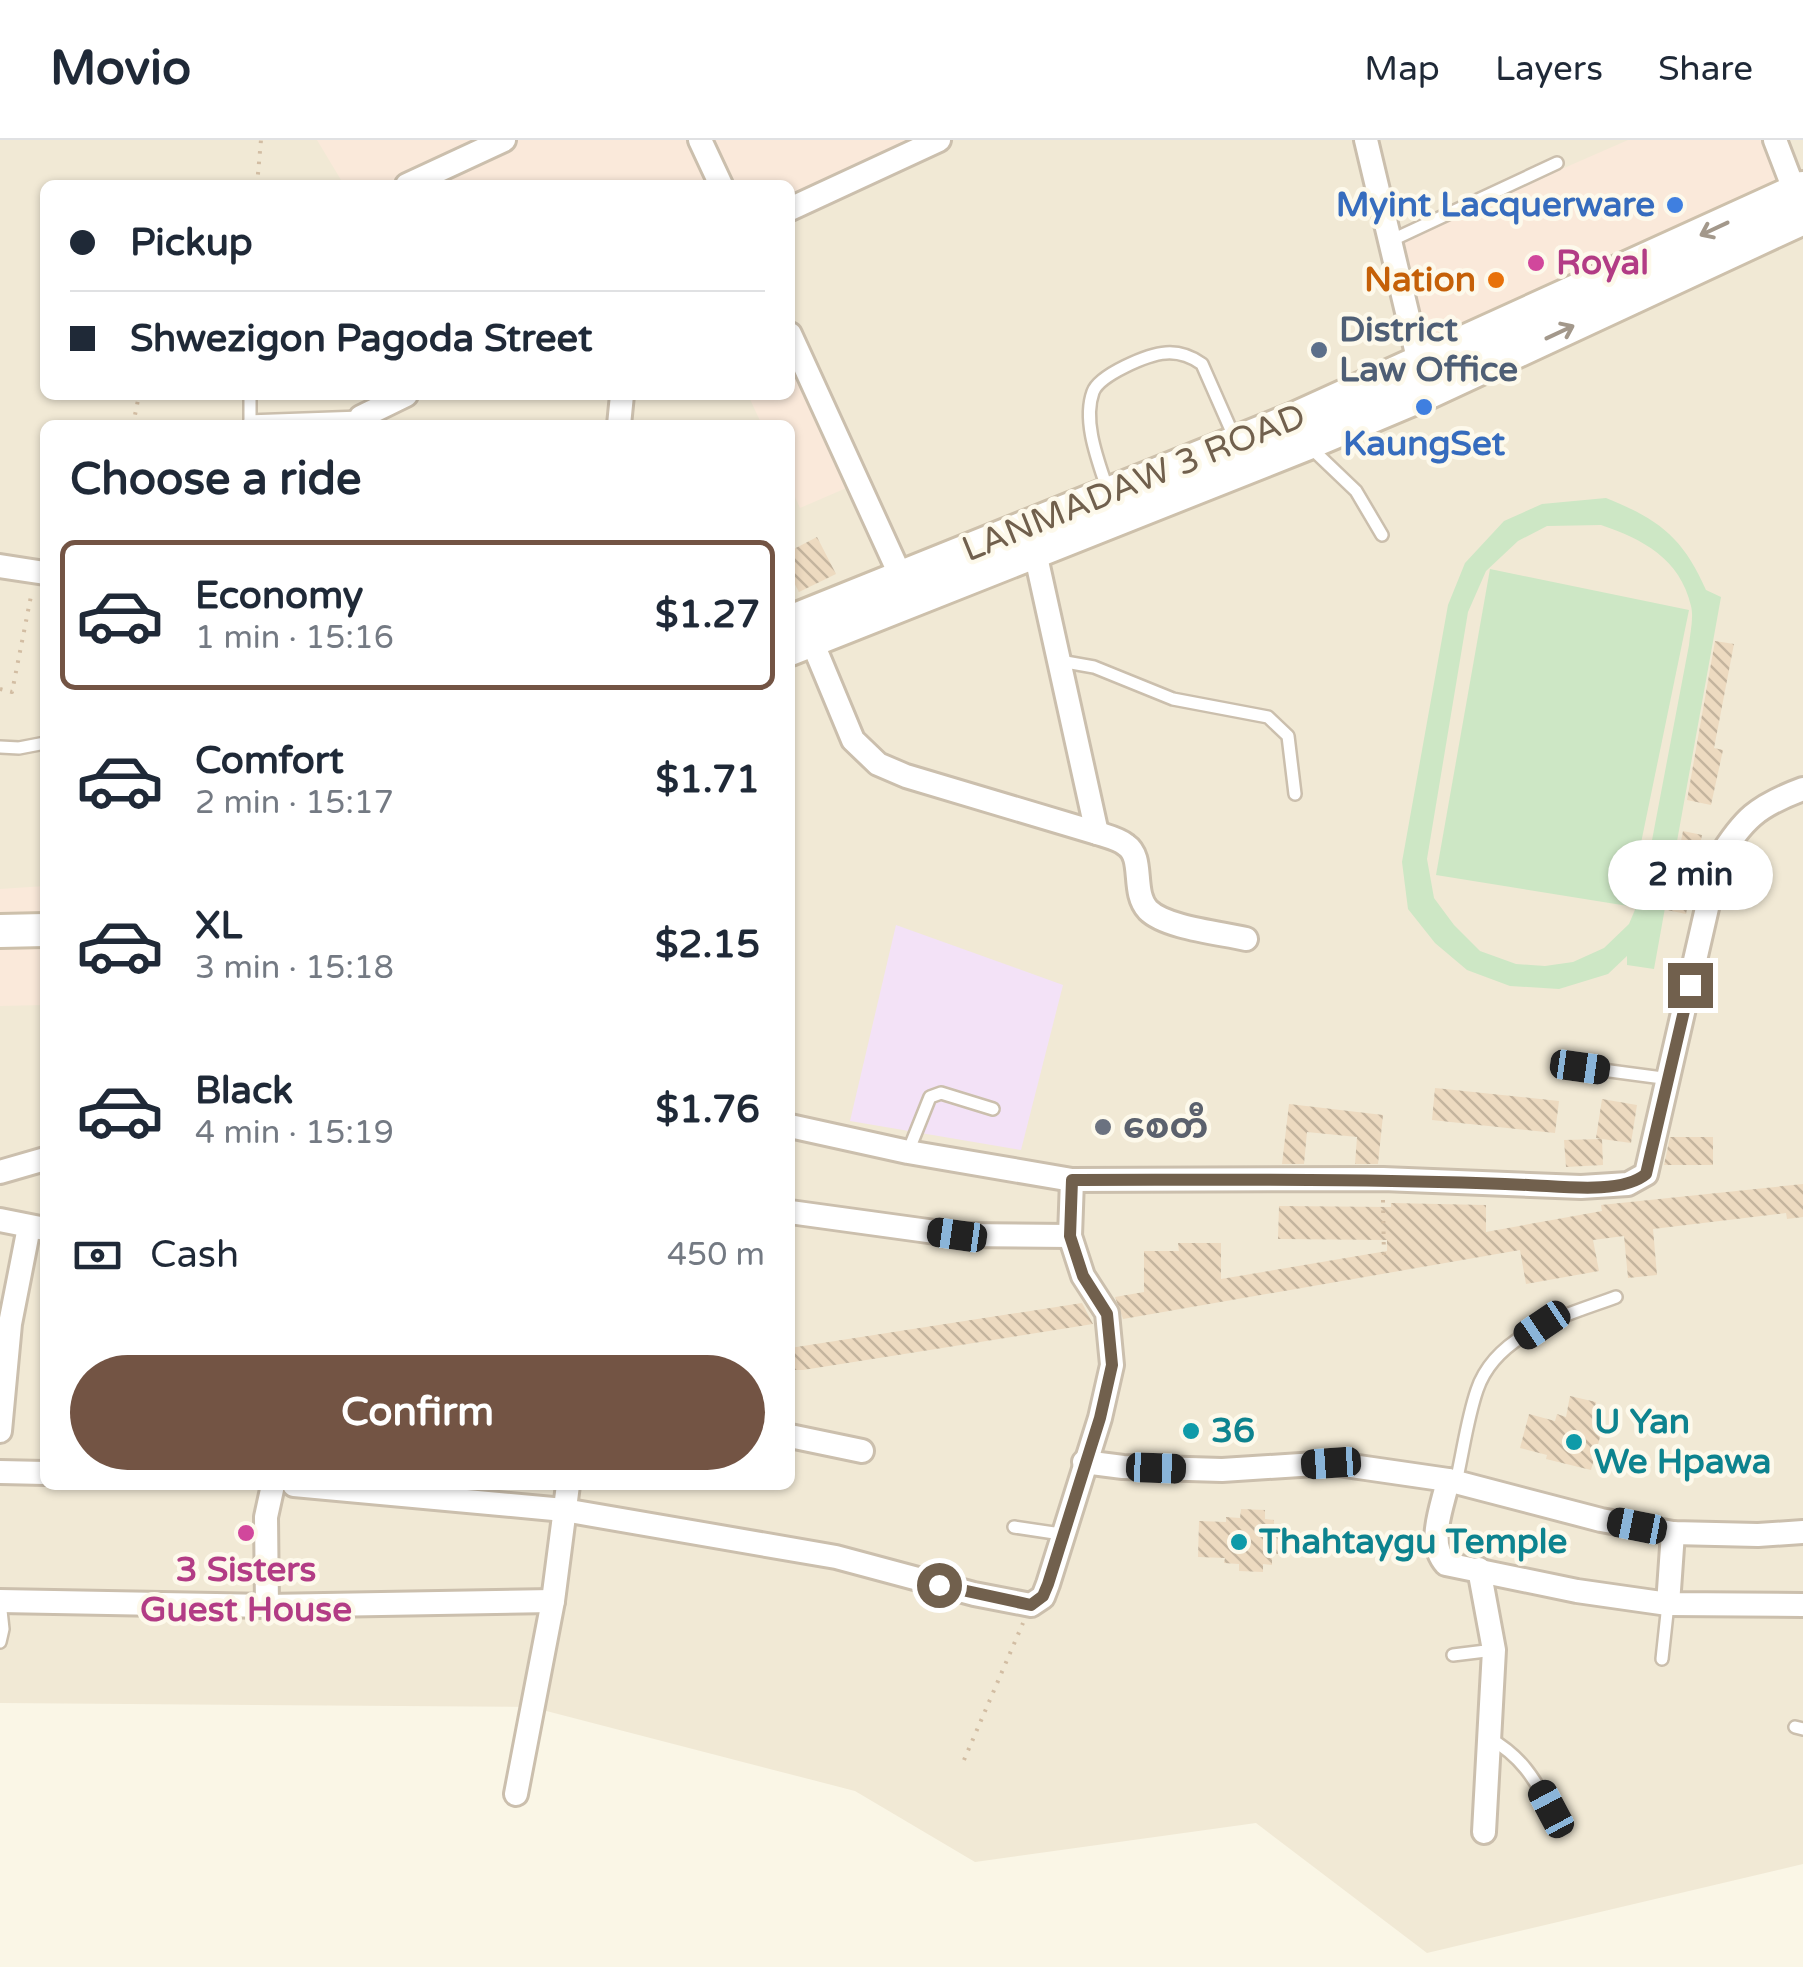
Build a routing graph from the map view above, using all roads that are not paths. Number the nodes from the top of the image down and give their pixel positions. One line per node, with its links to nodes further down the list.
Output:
1 (700, 140): 8 (street)
2 (939, 140): 10 (street)
3 (1366, 140): 11 (street)
4 (1775, 140): 9 (street)
5 (494, 142): 7 (street)
6 (1558, 163): 11 (lane)
7 (418, 180)
8 (719, 180)
9 (1800, 199): 13 (main road, LANMADAW 3 ROAD)
10 (795, 207)
11 (1390, 241): 13 (street)
12 (795, 345): 24 (street)
13 (1423, 377): 17 (main road, LANMADAW 3 ROAD)
14 (396, 400): 15 (street)
15 (361, 417): 16 (lane)
16 (306, 420)
17 (1299, 432): 18 (main road, LANMADAW 3 ROAD); 20 (lane); 21 (main road, LANMADAW 3 ROAD)
18 (1237, 442): 19 (main road, LANMADAW 3 ROAD); 19 (lane)
19 (1110, 494): 24 (main road, LANMADAW 3 ROAD)
20 (1382, 535)
21 (1035, 552): 24 (main road, LANMADAW 3 ROAD); 26 (street)
22 (0, 566): 23 (street)
23 (40, 572)
24 (906, 589): 25 (main road, LANMADAW 3 ROAD)
25 (799, 632): 31 (street)
26 (1060, 660): 30 (lane); 31 (street)
27 (40, 744): 28 (lane)
28 (0, 747)
29 (1803, 789): 36 (street)
30 (1295, 794)
31 (1097, 833): 34 (street)
32 (40, 930): 33 (main road)
33 (0, 931)
34 (1246, 939)
35 (1580, 1067): 36 (lane)
36 (1670, 1079): 42 (street)
37 (993, 1108): 39 (lane)
38 (795, 1127): 39 (street)
39 (908, 1152): 42 (street)
40 (40, 1160): 41 (street)
41 (0, 1172)
42 (1072, 1180): 46 (street)
43 (795, 1213): 46 (street)
44 (0, 1220): 45 (street)
45 (37, 1228): 48 (street)
46 (1070, 1236): 52 (street)
47 (1616, 1296): 55 (lane)
48 (5, 1324): 49 (street)
49 (0, 1430)
50 (795, 1437): 51 (street)
51 (862, 1452)
52 (1084, 1462): 55 (street); 63 (street)
53 (0, 1472): 54 (street)
54 (40, 1473)
55 (1452, 1481): 62 (street); 64 (street)
56 (272, 1490): 69 (street)
57 (348, 1490): 59 (street)
58 (567, 1490): 59 (street)
59 (564, 1510): 63 (street); 65 (street)
60 (1014, 1527): 63 (lane)
61 (1803, 1532): 62 (street)
62 (1673, 1533): 67 (street)
63 (1061, 1534)
64 (1479, 1569): 67 (street); 71 (street)
65 (553, 1600): 69 (street); 75 (street)
66 (0, 1601): 69 (street); 70 (lane)
67 (1668, 1604): 68 (street); 73 (lane)
68 (1803, 1605)
69 (268, 1606)
70 (0, 1642)
71 (1494, 1650): 72 (lane); 74 (street)
72 (1453, 1654)
73 (1662, 1659)
74 (1489, 1738): 76 (lane); 77 (street)
75 (516, 1794)
76 (1551, 1809)
77 (1484, 1832)

